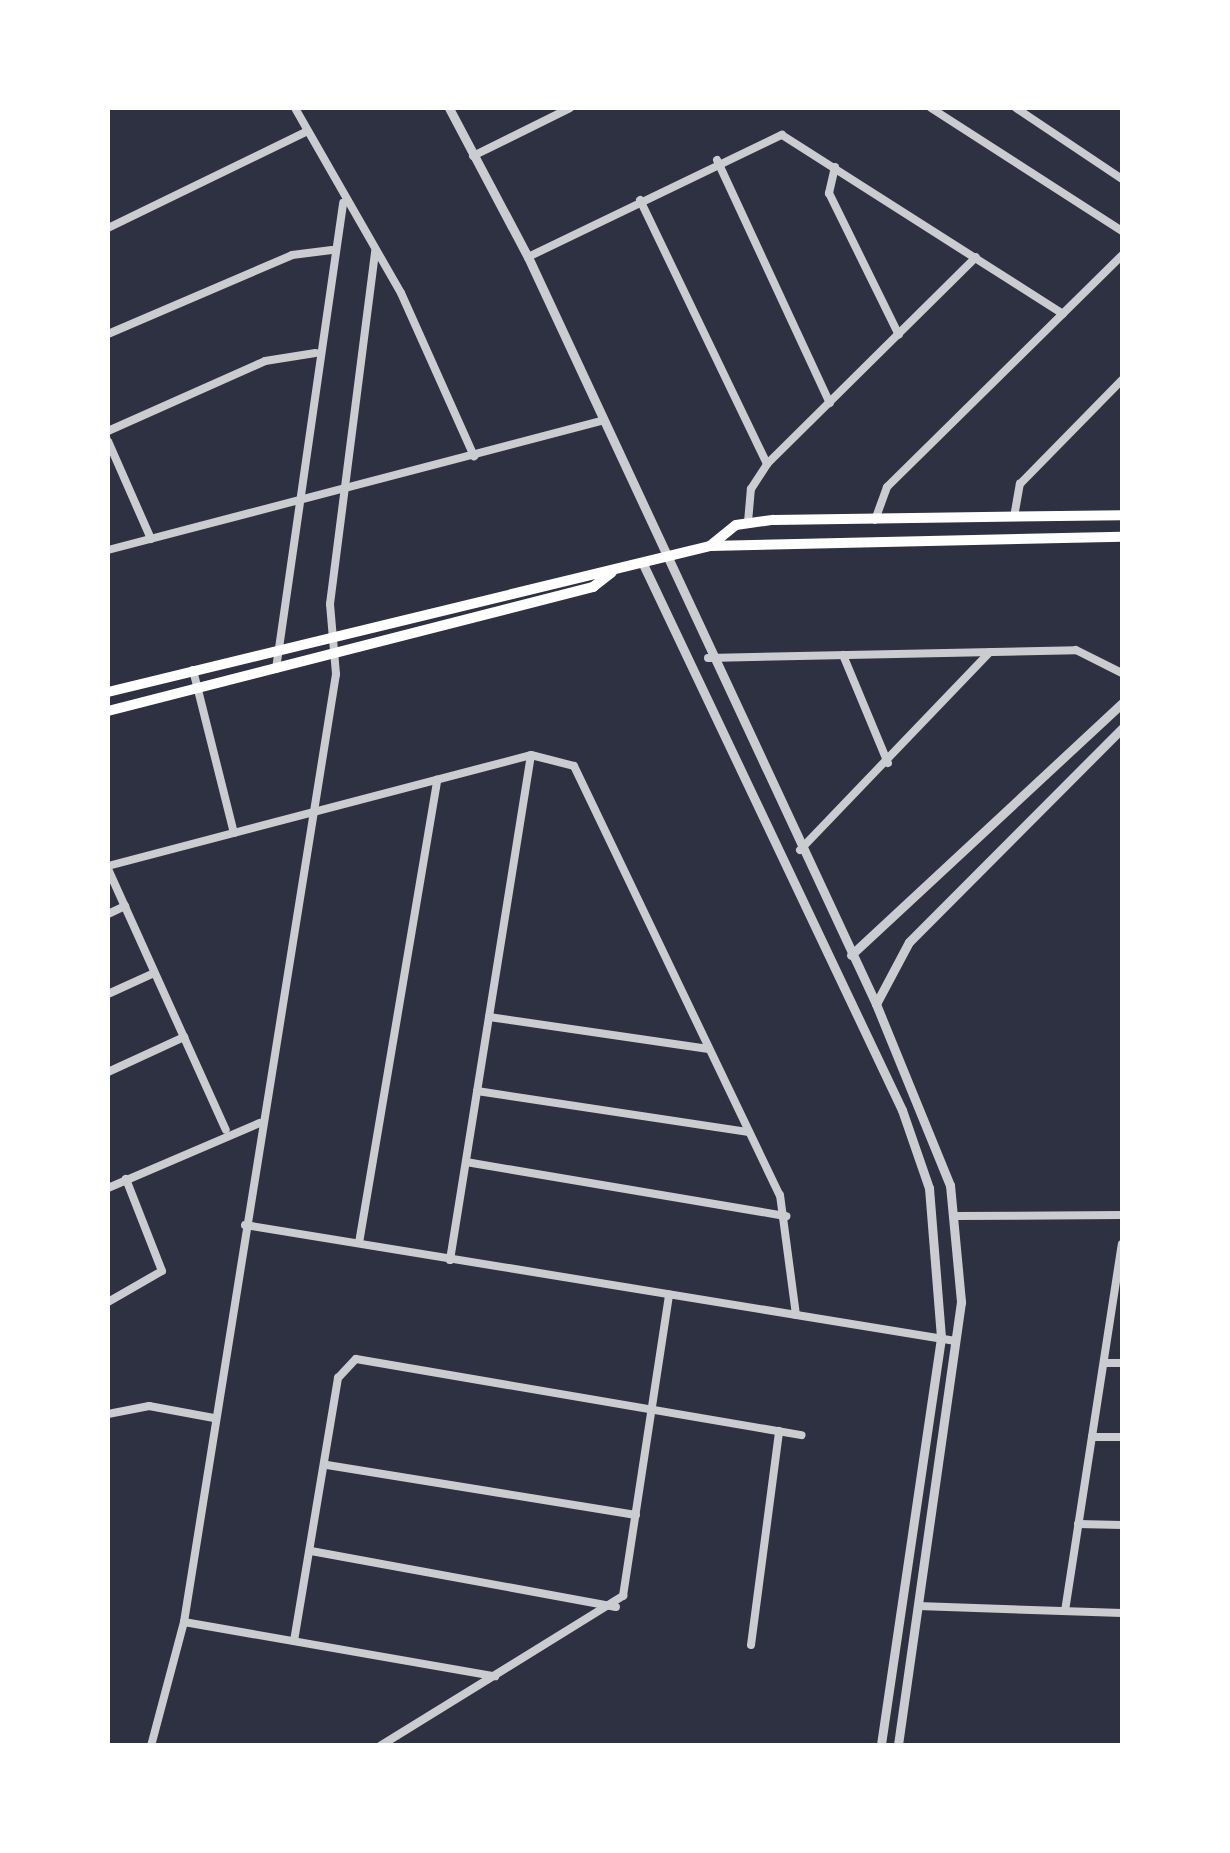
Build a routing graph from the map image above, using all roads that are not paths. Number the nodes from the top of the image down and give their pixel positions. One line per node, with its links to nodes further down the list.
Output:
1 (295, 108): 6 (street)
2 (449, 108): 7 (street)
3 (570, 108): 7 (street)
4 (931, 108): 14 (street)
5 (1016, 108): 10 (street)
6 (306, 132): 12 (street); 13 (street)
7 (472, 156): 18 (street)
8 (717, 160): 9 (street); 11 (street); 25 (street)
9 (834, 167): 19 (street); 22 (street)
10 (1122, 180)
11 (640, 200): 18 (street); 30 (street)
12 (343, 203): 15 (street); 16 (street)
13 (108, 228)
14 (1122, 231)
15 (332, 250): 21 (street); 23 (street)
16 (375, 251): 29 (street); 31 (street)
17 (1122, 255): 20 (street)
18 (528, 257): 26 (street)
19 (976, 257): 20 (street); 22 (street)
20 (1063, 314): 35 (street)
21 (108, 334)
22 (899, 335): 25 (street)
23 (316, 353): 27 (street); 32 (street)
24 (1122, 380): 34 (street)
25 (830, 403): 30 (street)
26 (600, 421): 29 (street); 41 (street)
27 (108, 431)
28 (108, 441): 38 (street)
29 (474, 456): 31 (street)
30 (767, 464): 36 (street)
31 (344, 490): 32 (street); 44 (street)
32 (294, 503): 38 (street); 45 (street)
33 (1122, 515): 34 (main road)
34 (1014, 517): 35 (main road)
35 (874, 520): 36 (main road)
36 (748, 522): 39 (main road)
37 (1122, 538): 39 (main road)
38 (151, 539): 40 (street)
39 (710, 546): 41 (main road)
40 (108, 550)
41 (665, 557): 42 (main road); 49 (street)
42 (643, 564): 43 (main road); 70 (street)
43 (612, 572): 44 (main road); 47 (main road)
44 (333, 634): 45 (main road); 47 (street)
45 (274, 649): 50 (street); 51 (main road)
46 (990, 652): 48 (street); 52 (street); 59 (street)
47 (336, 654): 50 (main road); 61 (street)
48 (843, 655): 49 (street); 59 (street)
49 (708, 658): 63 (street)
50 (276, 669): 53 (main road)
51 (194, 670): 53 (street); 54 (main road)
52 (1122, 672)
53 (198, 688): 56 (main road); 62 (street)
54 (108, 692)
55 (1122, 703): 67 (street)
56 (108, 710)
57 (1122, 728): 72 (street)
58 (531, 756): 60 (street); 73 (street); 75 (street)
59 (888, 764): 63 (street)
60 (436, 780): 61 (street); 88 (street)
61 (311, 814): 62 (street); 78 (street)
62 (234, 833): 64 (street)
63 (800, 850): 67 (street)
64 (108, 867): 65 (street)
65 (124, 906): 66 (street); 68 (street)
66 (108, 914)
67 (851, 954): 69 (street)
68 (154, 972): 71 (street); 74 (street)
69 (862, 976): 70 (street); 72 (street)
70 (841, 987): 94 (street)
71 (108, 994)
72 (876, 1004): 85 (street)
73 (489, 1018): 75 (street); 77 (street)
74 (184, 1038): 76 (street); 79 (street)
75 (709, 1049): 80 (street)
76 (108, 1072)
77 (477, 1090): 80 (street); 81 (street)
78 (260, 1123): 79 (street); 87 (street)
79 (226, 1130): 82 (street)
80 (750, 1132): 84 (street)
81 (466, 1162): 84 (street); 90 (street)
82 (126, 1180): 83 (street); 92 (street)
83 (108, 1188)
84 (786, 1216): 93 (street)
85 (954, 1216): 86 (street); 95 (street)
86 (1122, 1216)
87 (245, 1225): 88 (street); 100 (street)
88 (359, 1244): 90 (street)
89 (1122, 1244): 96 (street)
90 (450, 1260): 91 (street)
91 (669, 1294): 93 (street); 98 (street)
92 (108, 1302)
93 (796, 1315): 94 (street)
94 (941, 1338): 95 (street); 120 (street)
95 (956, 1341): 111 (street)
96 (1104, 1363): 97 (street); 103 (street)
97 (1122, 1363)
98 (650, 1412): 101 (street); 105 (street); 106 (street)
99 (108, 1414): 100 (street)
100 (214, 1418): 114 (street)
101 (779, 1432): 102 (street); 116 (street)
102 (802, 1435)
103 (1092, 1437): 104 (street); 107 (street)
104 (1122, 1438)
105 (327, 1465): 106 (street); 109 (street)
106 (636, 1515): 110 (street)
107 (1078, 1524): 108 (street); 112 (street)
108 (1122, 1525)
109 (311, 1551): 110 (street); 115 (street)
110 (616, 1606): 117 (street)
111 (918, 1606): 112 (street); 121 (street)
112 (1065, 1611): 113 (street)
113 (1122, 1612)
114 (184, 1622): 115 (street); 118 (street)
115 (294, 1641): 117 (street)
116 (751, 1645)
117 (495, 1676): 119 (street)
118 (151, 1746)
119 (380, 1746)
120 (881, 1746)
121 (898, 1746)

